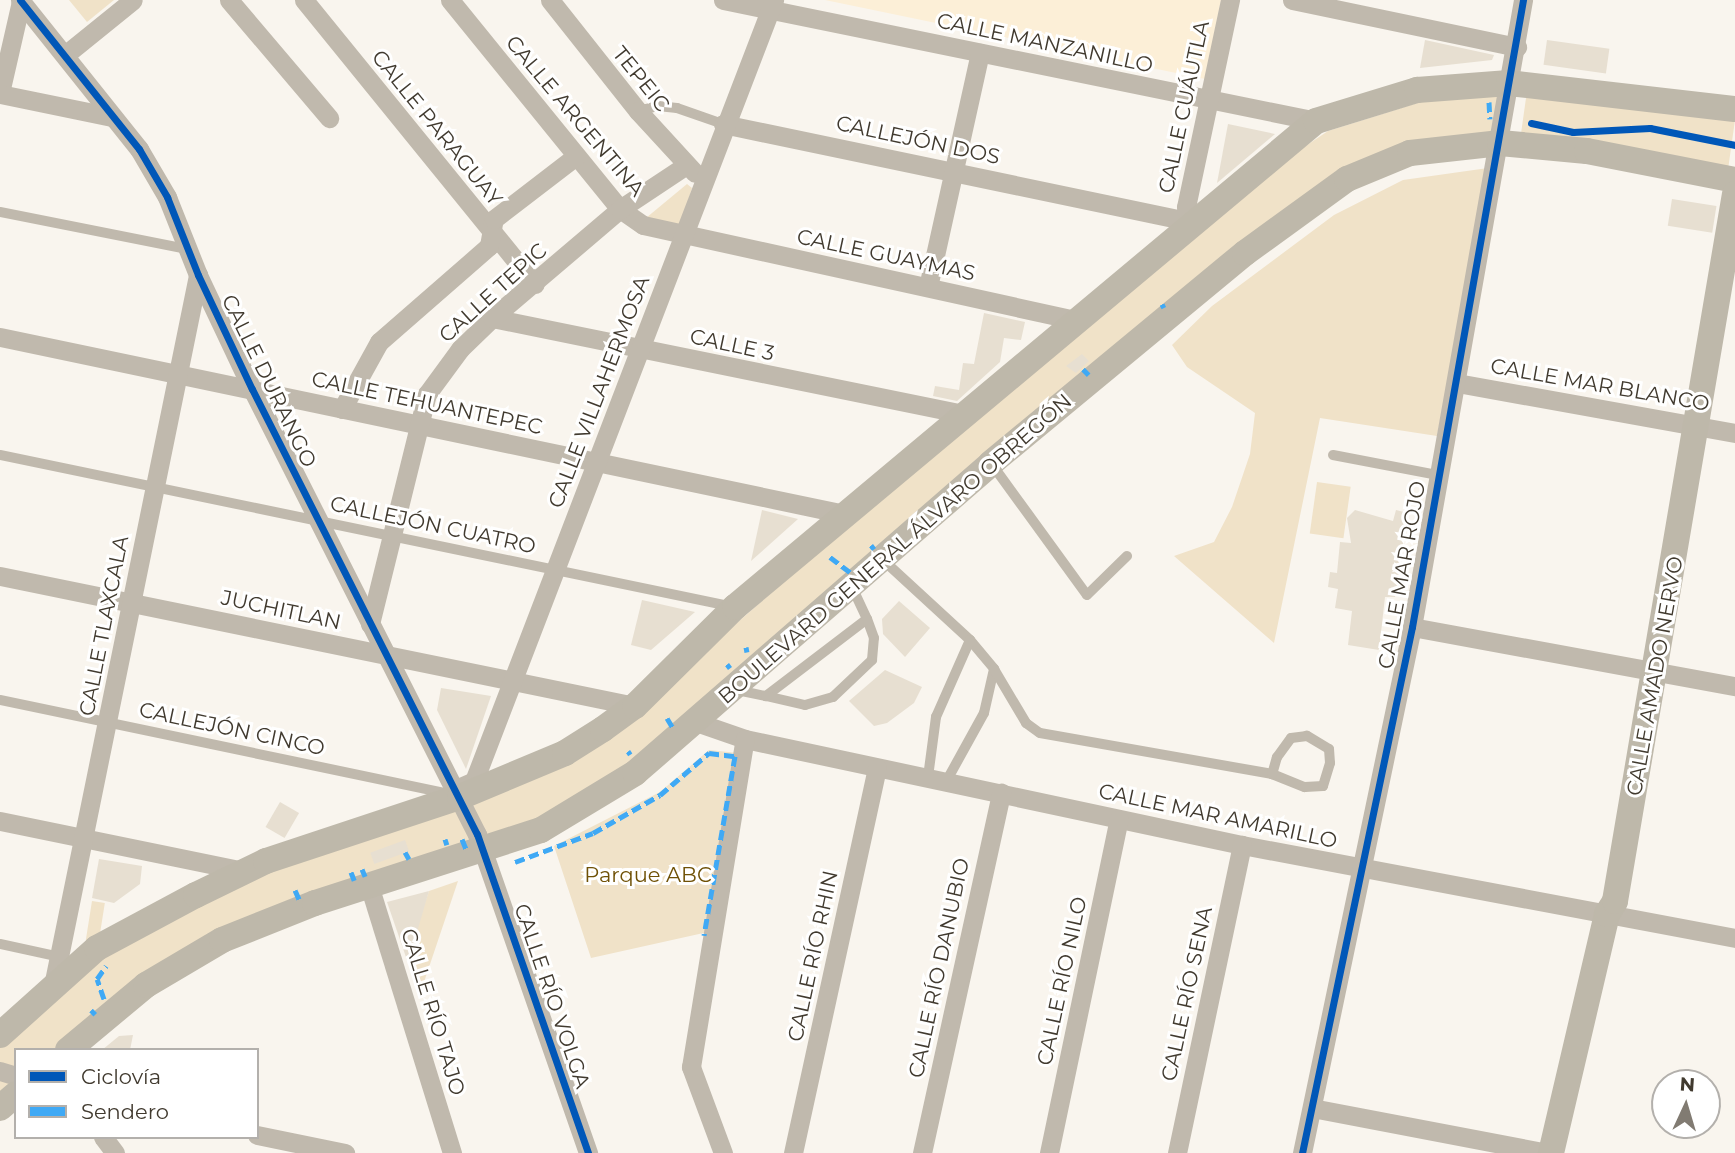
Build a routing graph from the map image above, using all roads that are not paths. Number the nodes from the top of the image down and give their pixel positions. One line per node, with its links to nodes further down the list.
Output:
1 (133, 0): 14 (street)
2 (229, 0): 21 (street)
3 (304, 0): 34 (street, CALLE PARAGUAY)
4 (450, 0): 25 (street, CALLE ARGENTINA)
5 (550, 0): 19 (street, TEPEIC)
6 (723, 0): 11 (street, CALLE MANZANILLO)
7 (1230, 0): 17 (street, CALLE CUÁUTLA)
8 (1292, 0): 12 (street)
9 (1524, 0): 12 (street, CALLE MAR ROJO)
10 (21, 1): 14 (street, CALLE DURANGO); 16 (street)
11 (772, 5): 13 (street, CALLE MANZANILLO); 23 (street, CALLE VILLAHERMOSA)
12 (1517, 47): 15 (street, CALLE MAR ROJO)
13 (979, 53): 17 (street, CALLE MANZANILLO); 27 (street)
14 (65, 55): 20 (street, CALLE DURANGO)
15 (1510, 83): 18 (main road); 22 (main road); 24 (street, CALLE MAR ROJO)
16 (0, 93): 20 (street)
17 (1209, 101): 22 (street, CALLE MANZANILLO); 33 (street, CALLE CUÁUTLA)
18 (1735, 109)
19 (638, 111): 23 (lane, CALLEJÓN DOS); 26 (street, TEPEIC)
20 (112, 117): 36 (street, CALLE DURANGO)
21 (329, 118)
22 (1316, 121): 33 (main road)
23 (723, 124): 27 (street, CALLEJÓN DOS); 28 (street, CALLE VILLAHERMOSA)
24 (1500, 143): 29 (main road, BOULEVARD GENERAL ÁLVARO OBREGÓN); 45 (street, CALLE MAR ROJO); 55 (main road, BOULEVARD GENERAL ÁLVARO OBREGÓN)
25 (576, 156): 31 (street, CALLE ARGENTINA); 34 (street)
26 (685, 166): 28 (street, TEPEIC); 31 (street, CALLE TEPIC)
27 (954, 170): 33 (street, CALLEJÓN DOS); 39 (street)
28 (705, 180): 35 (street, CALLE VILLAHERMOSA)
29 (1735, 180)
30 (1735, 194): 50 (main road, CALLE AMADO NERVO)
31 (620, 209): 35 (street, CALLE ARGENTINA); 38 (street, CALLE TEPIC)
32 (0, 212): 36 (lane)
33 (1191, 222): 41 (main road)
34 (490, 230): 38 (street, CALLE PARAGUAY); 47 (street)
35 (683, 235): 39 (street, CALLE GUAYMAS); 43 (street, CALLE VILLAHERMOSA)
36 (191, 250): 37 (street, CALLE DURANGO)
37 (198, 275): 44 (street, CALLE TLAXCALA); 46 (street, CALLE DURANGO)
38 (535, 284): 40 (street, CALLE TEPIC)
39 (928, 287): 41 (street, CALLE GUAYMAS)
40 (492, 318): 43 (street, CALLE 3); 49 (street, CALLE TEPIC)
41 (1079, 321): 48 (main road)
42 (0, 337): 44 (street, CALLE TEHUANTEPEC)
43 (643, 349): 48 (street, CALLE 3); 54 (street, CALLE VILLAHERMOSA)
44 (178, 373): 46 (street, CALLE TEHUANTEPEC); 57 (street, CALLE TLAXCALA)
45 (1457, 383): 50 (street, CALLE MAR BLANCO); 56 (street, CALLE MAR ROJO)
46 (252, 389): 47 (street, CALLE TEHUANTEPEC); 59 (street, CALLE DURANGO)
47 (342, 409): 49 (street, CALLE TEHUANTEPEC)
48 (962, 414): 58 (main road)
49 (418, 425): 54 (street, CALLE TEHUANTEPEC); 60 (street, CALLE TEPIC)
50 (1696, 426): 51 (street, CALLE MAR BLANCO); 74 (main road, CALLE AMADO NERVO)
51 (1735, 433)
52 (0, 455): 57 (lane, CALLEJÓN CUATRO)
53 (1333, 456): 56 (lane)
54 (598, 463): 58 (street, CALLE TEHUANTEPEC); 63 (street, CALLE VILLAHERMOSA)
55 (990, 463): 61 (lane); 62 (main road, BOULEVARD GENERAL ÁLVARO OBREGÓN)
56 (1438, 475): 70 (street, CALLE MAR ROJO)
57 (155, 487): 59 (lane, CALLEJÓN CUATRO); 66 (street, CALLE TLAXCALA)
58 (844, 514): 67 (main road)
59 (320, 521): 60 (lane, CALLEJÓN CUATRO); 69 (street, CALLE DURANGO)
60 (391, 536): 63 (lane, CALLEJÓN CUATRO); 69 (street, CALLE TEPIC)
61 (1127, 556)
62 (882, 559): 65 (main road, BOULEVARD GENERAL ÁLVARO OBREGÓN); 71 (lane)
63 (555, 570): 67 (lane, CALLEJÓN CUATRO); 75 (street, CALLE VILLAHERMOSA)
64 (0, 576): 66 (street, JUCHITLAN)
65 (851, 585): 68 (lane); 77 (main road, BOULEVARD GENERAL ÁLVARO OBREGÓN)
66 (131, 603): 72 (street, JUCHITLAN); 82 (street, CALLE TLAXCALA)
67 (735, 607): 80 (main road)
68 (867, 619): 78 (lane); 78 (lane)
69 (370, 624): 72 (street, CALLE DURANGO)
70 (1412, 627): 74 (street); 94 (street, CALLE MAR ROJO)
71 (970, 640): 73 (lane); 86 (lane)
72 (387, 655): 75 (street, JUCHITLAN); 87 (street, CALLE DURANGO)
73 (994, 669): 85 (lane); 86 (lane)
74 (1657, 671): 76 (street); 97 (main road, CALLE AMADO NERVO)
75 (511, 682): 80 (street, JUCHITLAN); 87 (street, CALLE VILLAHERMOSA)
76 (1735, 686)
77 (733, 689): 78 (lane); 81 (main road, BOULEVARD GENERAL ÁLVARO OBREGÓN)
78 (766, 696)
79 (0, 700): 82 (lane, CALLEJÓN CINCO)
80 (635, 706): 87 (main road)
81 (696, 722): 83 (street, CALLE MAR AMARILLO); 93 (main road, BOULEVARD GENERAL ÁLVARO OBREGÓN)
82 (108, 723): 87 (lane, CALLEJÓN CINCO); 91 (street, CALLE TLAXCALA)
83 (745, 739): 84 (street, CALLE MAR AMARILLO); 112 (street)
84 (877, 768): 86 (street, CALLE MAR AMARILLO); 113 (street, CALLE RÍO RHIN)
85 (1272, 774): 85 (lane)
86 (937, 778): 88 (street, CALLE MAR AMARILLO)
87 (458, 793): 93 (street, CALLE RÍO VOLGA); 95 (main road)
88 (1001, 793): 89 (street, CALLE MAR AMARILLO); 114 (street, CALLE RÍO DANUBIO)
89 (1119, 819): 92 (street, CALLE MAR AMARILLO); 115 (street, CALLE RÍO NILO)
90 (0, 821): 91 (street)
91 (84, 838): 95 (street); 100 (street, CALLE TLAXCALA)
92 (1242, 845): 94 (street, CALLE MAR AMARILLO); 116 (street, CALLE RÍO SENA)
93 (483, 850): 96 (main road, BOULEVARD GENERAL ÁLVARO OBREGÓN); 111 (street, CALLE RÍO VOLGA)
94 (1365, 870): 97 (street, CALLE MAR AMARILLO); 106 (street, CALLE MAR ROJO)
95 (244, 871): 101 (main road)
96 (369, 885): 103 (main road, BOULEVARD GENERAL ÁLVARO OBREGÓN); 110 (street, CALLE RÍO TAJO)
97 (1607, 914): 98 (street, CALLE MAR AMARILLO); 118 (main road, CALLE AMADO NERVO)
98 (1735, 938)
99 (0, 944): 100 (lane)
100 (60, 957): 101 (street, CALLE TLAXCALA)
101 (53, 986): 102 (main road)
102 (0, 1035)
103 (70, 1048)
104 (14, 1096): 105 (main road)
105 (0, 1108)
106 (1312, 1108): 117 (street, CALLE MAR ROJO); 118 (street)
107 (259, 1136): 108 (street)
108 (303, 1149): 109 (street)
109 (345, 1153)
110 (452, 1153)
111 (588, 1153)
112 (723, 1153)
113 (793, 1153)
114 (922, 1153)
115 (1049, 1153)
116 (1177, 1153)
117 (1303, 1153)
118 (1549, 1153)

